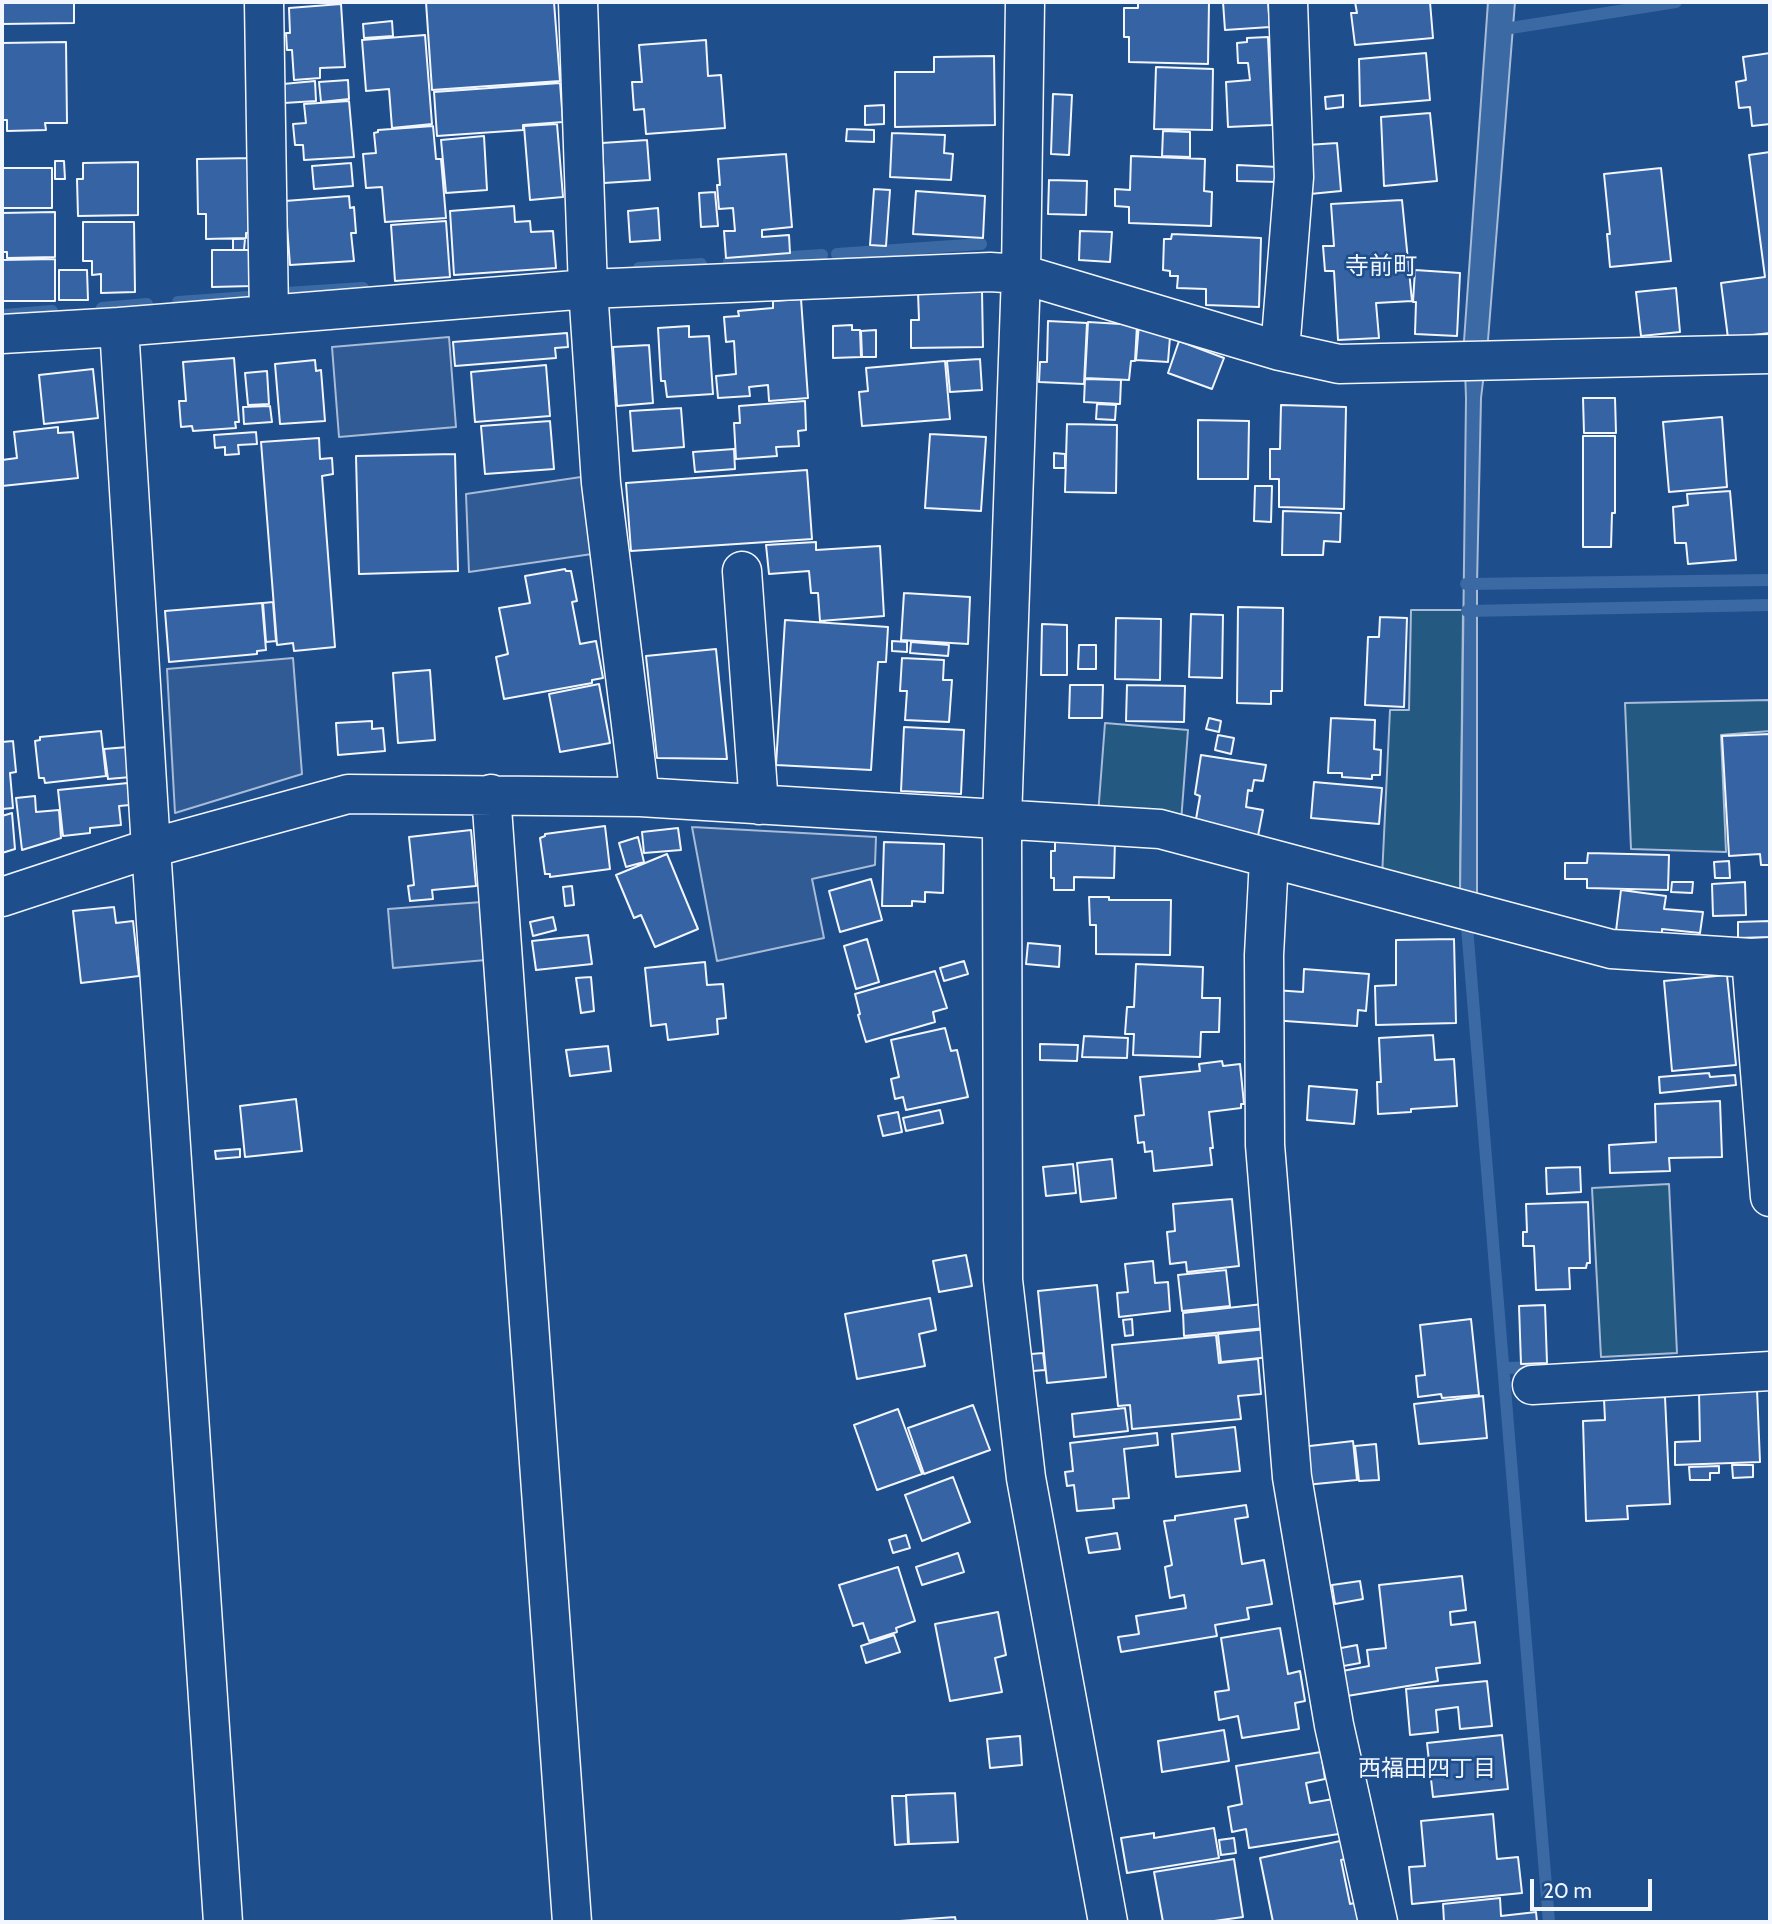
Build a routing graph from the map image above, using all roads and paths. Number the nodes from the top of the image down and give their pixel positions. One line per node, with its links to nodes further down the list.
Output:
1 (264, 2): 7 (street)
2 (578, 2): 6 (street)
3 (1025, 2): 5 (street)
4 (1288, 2): 10 (street)
5 (1021, 274): 6 (street); 10 (street); 16 (street)
6 (588, 289): 7 (street); 14 (street)
7 (269, 315): 8 (street)
8 (119, 327): 9 (street); 17 (street)
9 (2, 334)
10 (1280, 351): 11 (street)
11 (1770, 354)
12 (742, 571): 15 (street)
13 (491, 794): 14 (street); 17 (street); 25 (street)
14 (640, 797): 15 (street)
15 (760, 805): 16 (street)
16 (1002, 820): 18 (street); 26 (street)
17 (151, 848): 19 (street); 24 (street)
18 (1269, 859): 20 (street); 27 (street)
19 (2, 897)
20 (1761, 957): 21 (street)
21 (1770, 1197)
22 (1770, 1371): 23 (street)
23 (1532, 1385)
24 (223, 1922)
25 (572, 1922)
26 (1108, 1922)
27 (1378, 1922)

